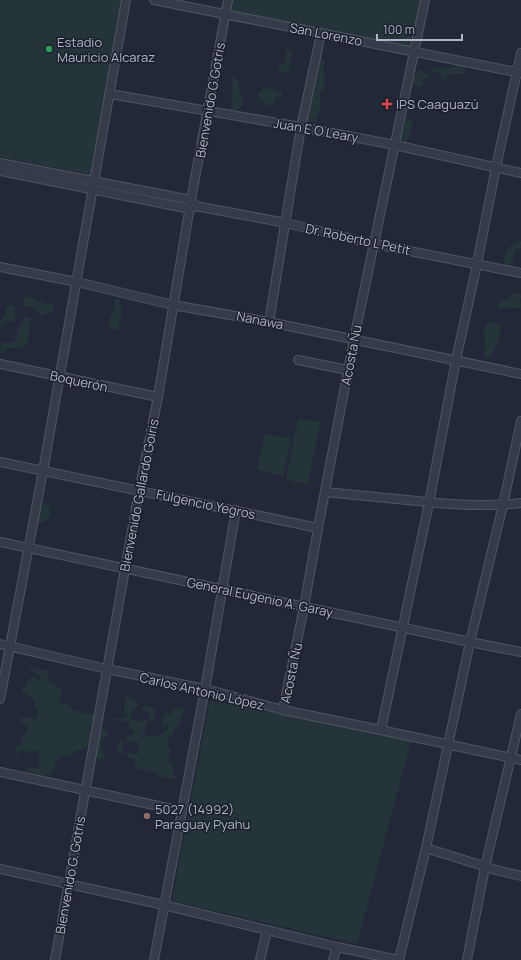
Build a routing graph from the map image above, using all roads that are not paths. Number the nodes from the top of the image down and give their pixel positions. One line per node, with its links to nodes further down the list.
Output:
1 (126, 0): 10 (street)
2 (154, 0): 5 (street, San Lorenzo)
3 (228, 0): 5 (street, Bienvenido G Gotris)
4 (425, 0): 7 (street, Acosta Ñu)
5 (225, 14): 6 (street, San Lorenzo); 11 (street, Bienvenido G Gotris)
6 (321, 34): 7 (street, San Lorenzo); 12 (street)
7 (414, 52): 9 (street, San Lorenzo); 13 (street, Acosta Ñu)
8 (521, 53): 9 (street)
9 (519, 73): 15 (street)
10 (110, 94): 11 (street, Juan E O Leary); 18 (street)
11 (208, 111): 12 (street, Juan E O Leary); 19 (street, Bienvenido G Gotris)
12 (301, 127): 13 (street, Juan E O Leary); 20 (street)
13 (395, 145): 15 (street, Juan E O Leary); 21 (street, Acosta Ñu)
14 (0, 163): 18 (street, Dr. Roberto L Petit)
15 (496, 167): 17 (street, Juan E O Leary); 22 (street)
16 (0, 171): 18 (street, Dr. Roberto L Petit)
17 (521, 173)
18 (94, 185): 19 (street, Dr. Roberto L Petit); 25 (street)
19 (192, 205): 20 (street, Dr. Roberto L Petit); 26 (street, Bienvenido Gallardo Goiris)
20 (286, 223): 21 (street, Dr. Roberto L Petit); 27 (street)
21 (374, 244): 22 (street, Dr. Roberto L Petit); 28 (street, Acosta Ñu)
22 (477, 264): 24 (street, Dr. Roberto L Petit); 30 (street)
23 (0, 267): 25 (street, Nanawa)
24 (521, 273)
25 (77, 282): 26 (street, Nanawa); 34 (street)
26 (173, 305): 27 (street, Nanawa); 35 (street, Bienvenido Gallardo Goiris)
27 (270, 322): 28 (street, Nanawa)
28 (354, 339): 30 (street, Nanawa); 32 (street, Acosta Ñu)
29 (298, 360): 32 (street)
30 (456, 360): 33 (street, Nanawa); 41 (street)
31 (0, 364): 34 (street, Boquerón)
32 (348, 370): 40 (street, Acosta Ñu)
33 (521, 374)
34 (60, 377): 35 (street, Boquerón); 38 (street)
35 (158, 397): 39 (street, Bienvenido Gallardo Goiris)
36 (521, 421): 43 (street)
37 (0, 462): 38 (street, Fulgencio Yegros)
38 (43, 471): 39 (street, Fulgencio Yegros); 47 (street)
39 (139, 490): 44 (street, Fulgencio Yegros); 48 (street, Bienvenido Gallardo Goiris)
40 (325, 492): 41 (street); 45 (street, Acosta Ñu)
41 (429, 503): 43 (street); 51 (street)
42 (521, 503): 43 (street)
43 (503, 506): 52 (street)
44 (236, 510): 45 (street, Fulgencio Yegros); 49 (street)
45 (318, 528): 50 (street, Acosta Ñu)
46 (0, 542): 47 (street, General Eugenio A. Garay)
47 (29, 548): 48 (street, General Eugenio A. Garay); 54 (street)
48 (125, 569): 49 (street, General Eugenio A. Garay); 56 (street, Bienvenido Gallardo Goiris)
49 (222, 589): 50 (street, General Eugenio A. Garay); 57 (street)
50 (304, 607): 51 (street, General Eugenio A. Garay); 59 (street, Acosta Ñu)
51 (402, 628): 52 (street, General Eugenio A. Garay); 61 (street)
52 (470, 642): 55 (street, General Eugenio A. Garay); 62 (street)
53 (0, 644): 54 (street, Carlos Antonio López)
54 (10, 647): 56 (street, Carlos Antonio López); 58 (street)
55 (521, 652)
56 (107, 669): 57 (street, Carlos Antonio López); 66 (street, Bienvenido Gallardo Goiris)
57 (205, 689): 59 (street, Carlos Antonio López); 67 (street)
58 (0, 699)
59 (283, 710): 61 (street, Carlos Antonio López)
60 (521, 714): 63 (street)
61 (381, 730): 62 (street, Carlos Antonio López)
62 (449, 745): 63 (street, Carlos Antonio López); 68 (street)
63 (510, 758): 64 (street, Carlos Antonio López); 69 (street)
64 (521, 760)
65 (0, 772): 66 (street)
66 (86, 790): 67 (street); 72 (street, Bienvenido G. Gotris)
67 (182, 811): 73 (street)
68 (426, 848): 69 (street); 80 (street)
69 (485, 867): 71 (street); 81 (street)
70 (0, 869): 72 (street)
71 (521, 876)
72 (69, 884): 73 (street); 76 (street, Bienvenido G. Gotris)
73 (164, 905): 74 (street); 77 (street)
74 (267, 930): 75 (street); 78 (street)
75 (337, 947): 79 (street); 80 (street)
76 (55, 960)
77 (154, 960)
78 (260, 960)
79 (333, 960)
80 (399, 960)
81 (467, 960)

